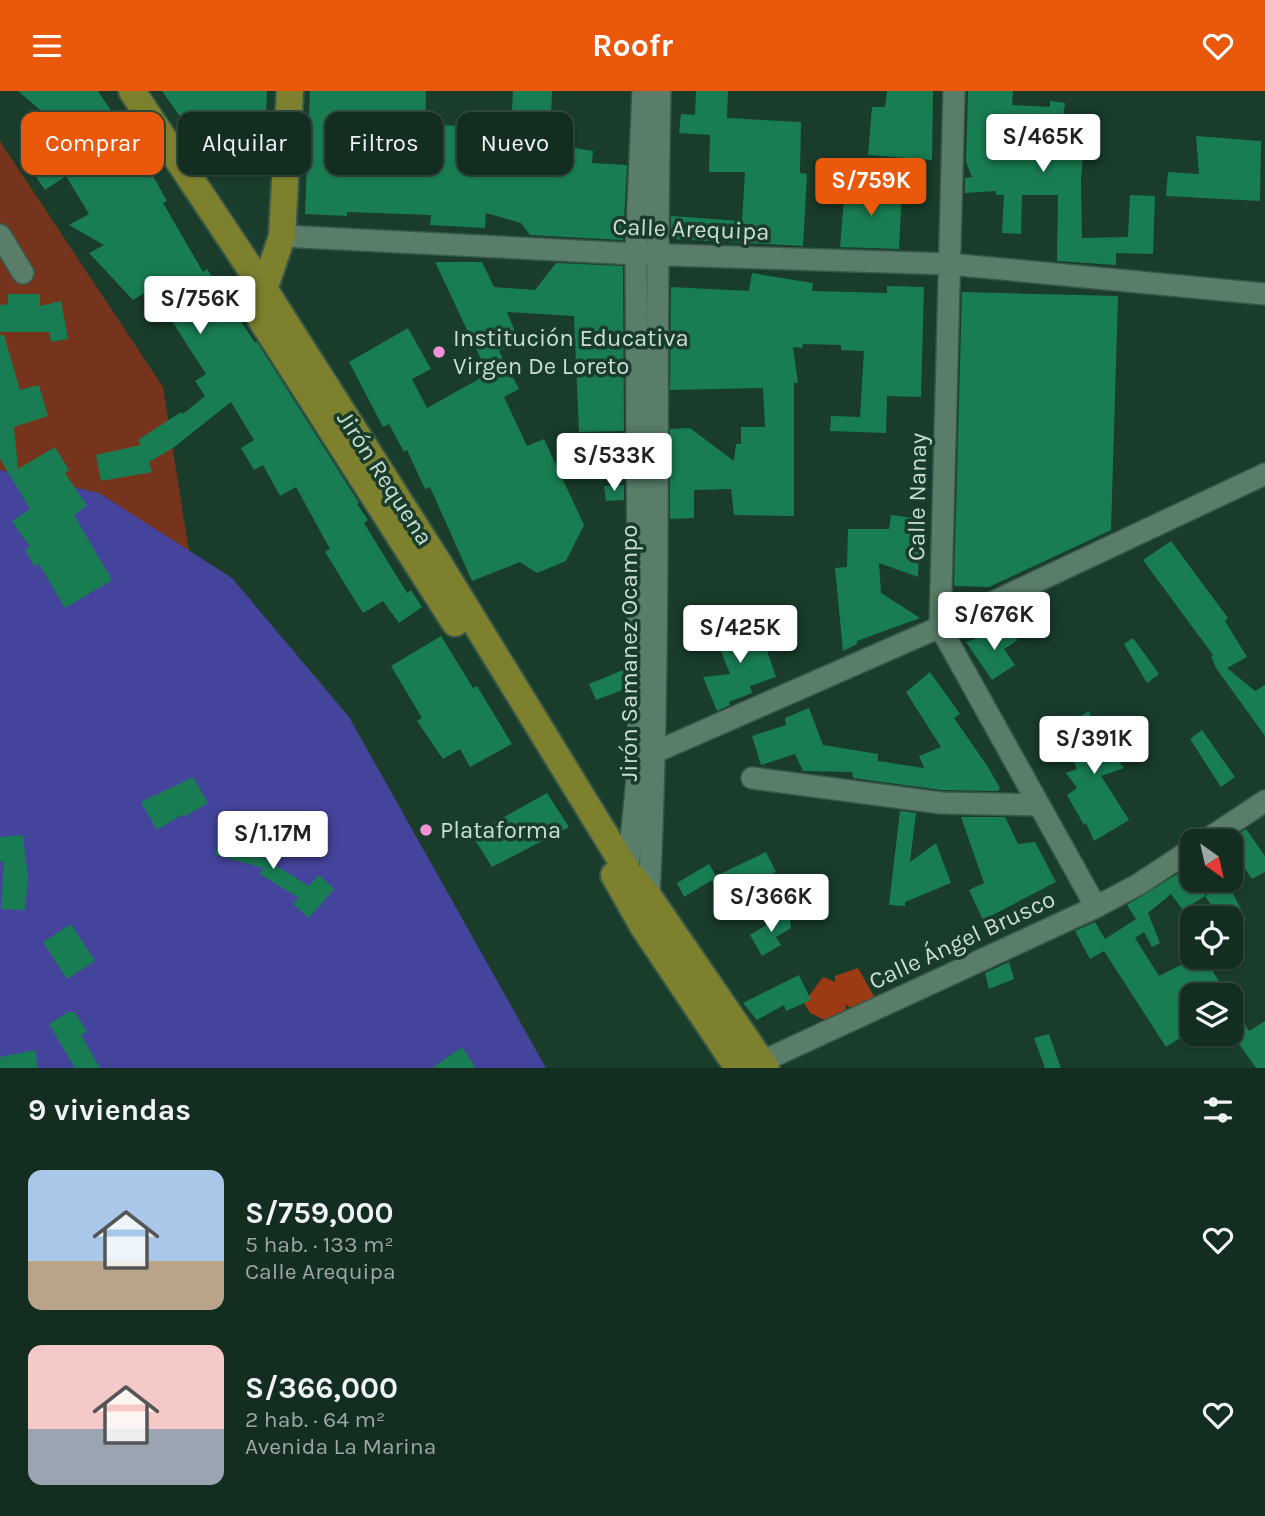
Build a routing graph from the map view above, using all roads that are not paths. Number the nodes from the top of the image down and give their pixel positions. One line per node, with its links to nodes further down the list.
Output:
1 (132, 91): 11 (main road, Jirón Requena)
2 (290, 91): 7 (main road)
3 (643, 91): 8 (street, Jirón Samanez Ocampo)
4 (660, 91): 8 (street, Jirón Samanez Ocampo)
5 (954, 91): 9 (street, Calle Nanay)
6 (0, 235): 10 (street)
7 (282, 236): 8 (street, Calle Arequipa); 11 (main road)
8 (646, 254): 9 (street, Calle Arequipa); 16 (street, Jirón Samanez Ocampo)
9 (949, 264): 12 (street, Calle Arequipa); 15 (street, Calle Nanay)
10 (23, 273)
11 (266, 292): 14 (main road, Jirón Requena); 14 (main road, Jirón Requena)
12 (1265, 294)
13 (1265, 474): 15 (street)
14 (431, 567): 22 (main road, Jirón Requena)
15 (940, 627): 16 (street); 19 (street)
16 (647, 756): 22 (street, Jirón Samanez Ocampo); 22 (street, Jirón Samanez Ocampo)
17 (752, 778): 19 (street)
18 (1265, 801): 20 (street)
19 (1039, 804): 23 (street)
20 (1223, 829)
21 (1180, 857): 23 (street, Calle Ángel Brusco)
22 (635, 896): 24 (main road, Jirón Requena)
23 (1096, 907): 24 (street, Calle Ángel Brusco)
24 (753, 1066)

